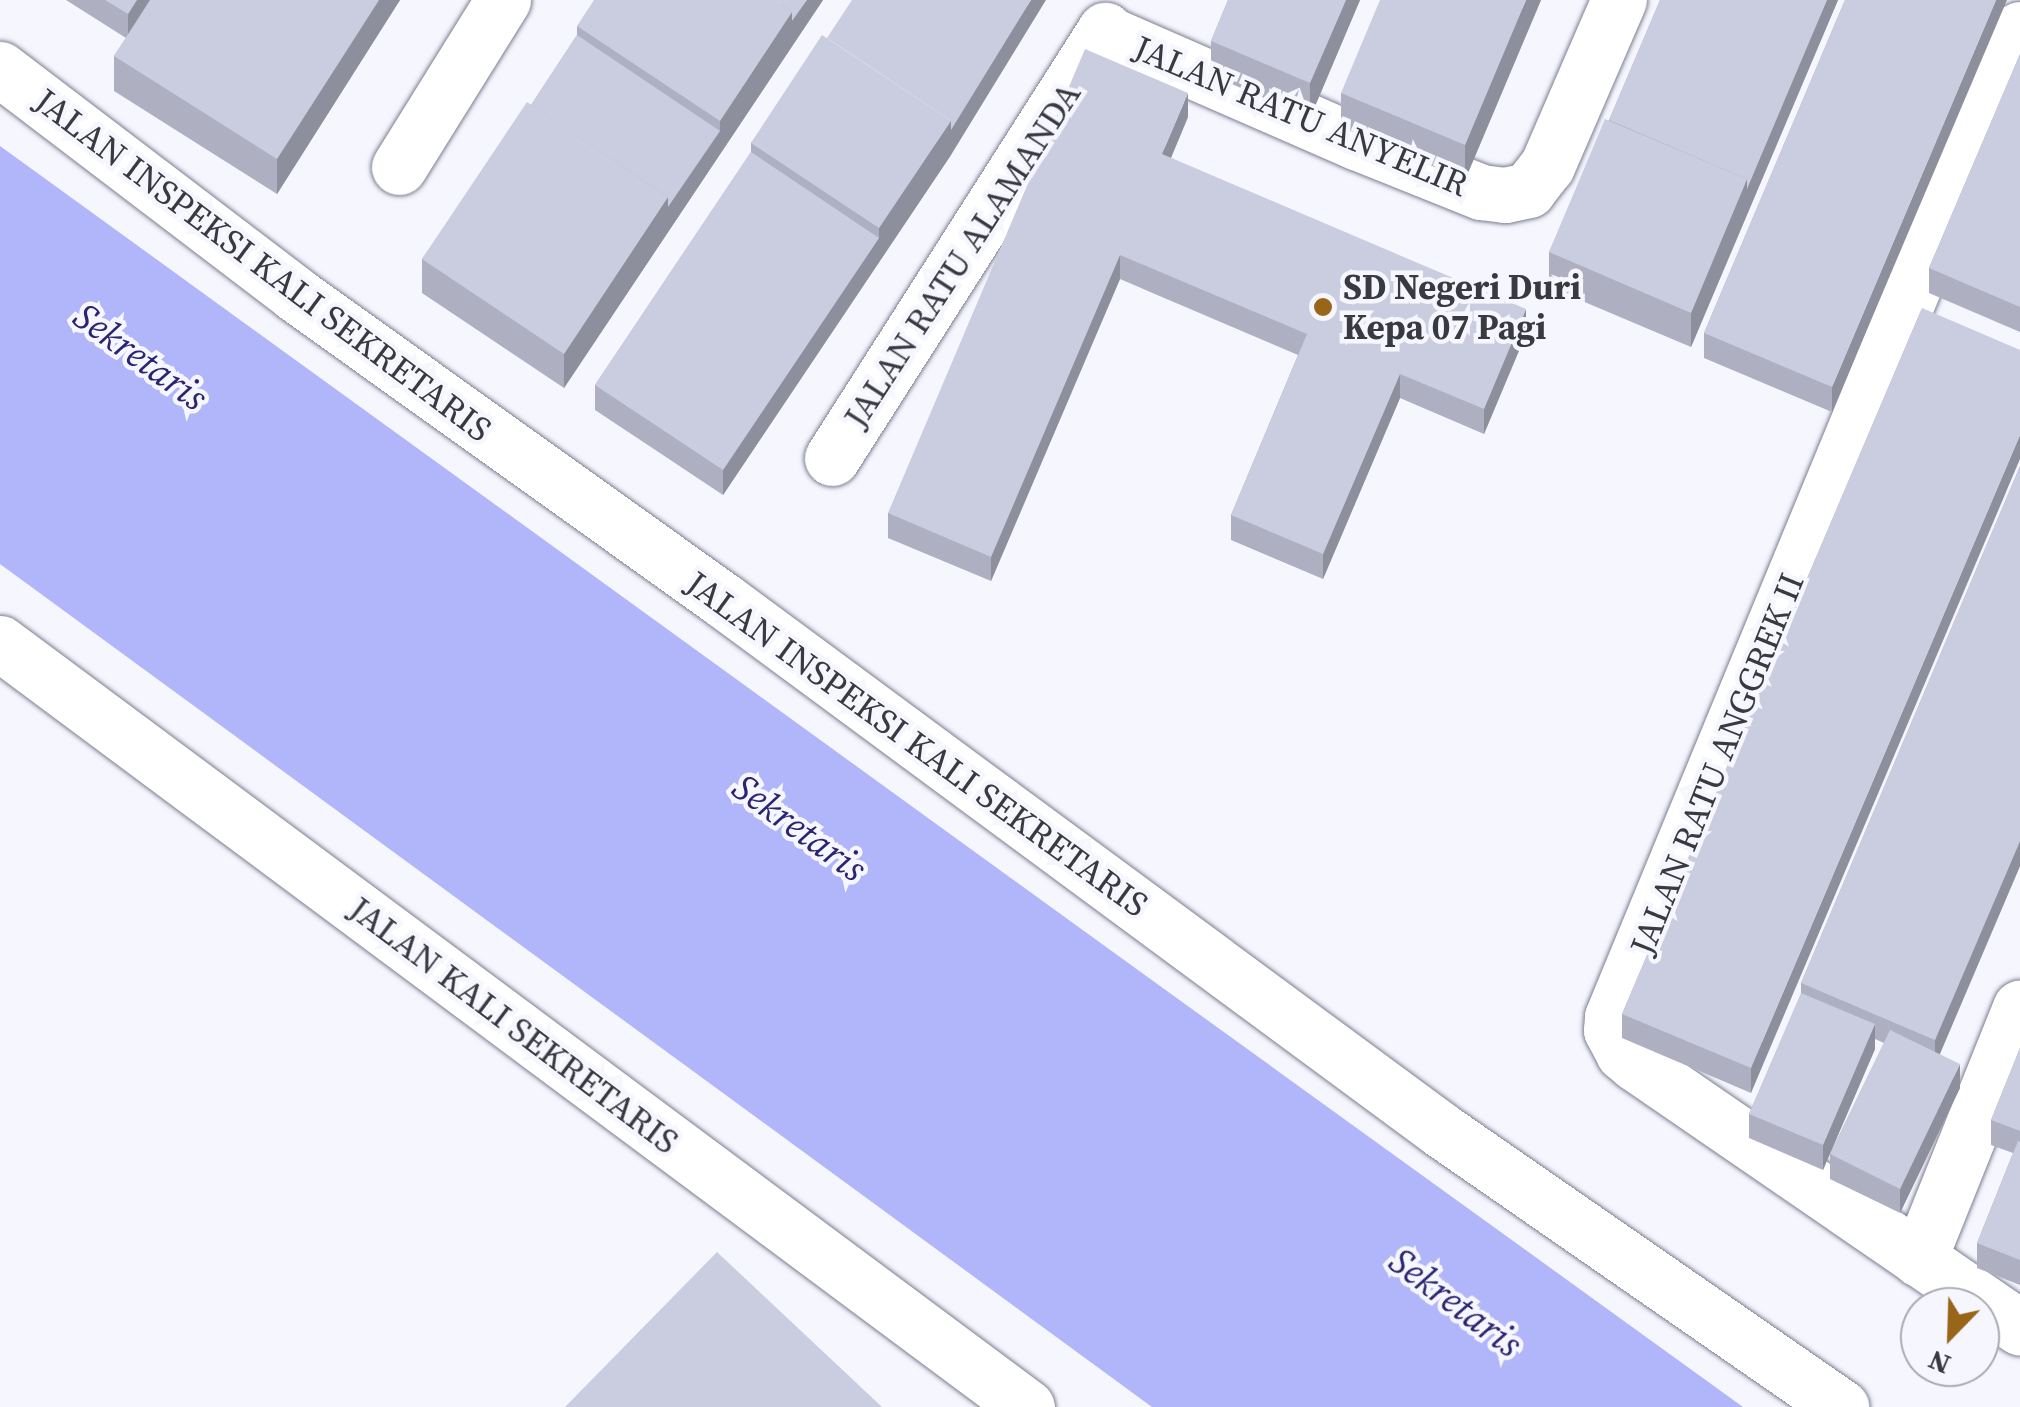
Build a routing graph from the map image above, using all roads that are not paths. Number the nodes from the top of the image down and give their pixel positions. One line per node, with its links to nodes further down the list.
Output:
1 (503, 0): 6 (street)
2 (1619, 0): 3 (street, JALAN RATU ANYELIR)
3 (1112, 16): 7 (street, JALAN RATU ALAMANDA)
4 (2020, 28): 10 (street, JALAN RATU ANGGREK II)
5 (0, 69): 13 (street, JALAN INSPEKSI KALI SEKRETARIS)
6 (399, 167)
7 (832, 458)
8 (0, 643): 12 (street, JALAN KALI SEKRETARIS)
9 (2020, 1008): 10 (street)
10 (1919, 1259): 11 (street, JALAN RATU ANGGREK II)
11 (2020, 1328)
12 (1027, 1407)
13 (1841, 1407)

